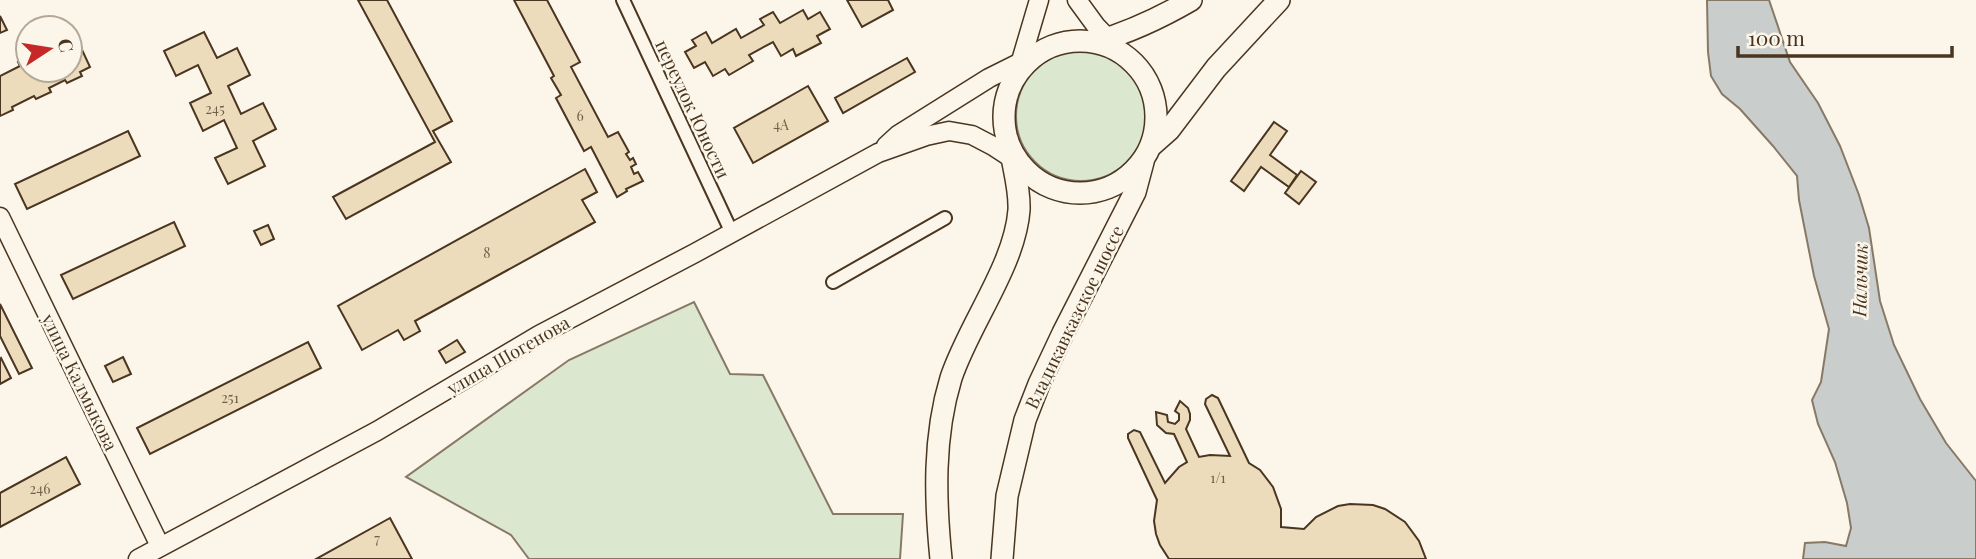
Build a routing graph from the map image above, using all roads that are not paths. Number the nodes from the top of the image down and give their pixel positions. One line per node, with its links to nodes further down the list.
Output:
1 (623, 0): 13 (street, переулок Юности)
2 (1039, 0): 7 (street)
3 (1077, 0): 6 (street)
4 (1191, 0): 6 (main road)
5 (1279, 0): 8 (main road, Владикавказское шоссе)
6 (1109, 45): 7 (main road); 8 (main road)
7 (1025, 64): 9 (street); 10 (main road)
8 (1148, 152): 10 (main road); 18 (main road, Владикавказское шоссе)
9 (878, 153): 10 (street); 13 (street, улица Шогенова)
10 (1014, 157): 17 (main road)
11 (942, 215): 14 (street)
12 (0, 217): 15 (street, улица Калмыкова)
13 (732, 233): 15 (street, улица Шогенова)
14 (831, 279)
15 (160, 546): 16 (street, улица Шогенова)
16 (138, 559)
17 (941, 559)
18 (1002, 559)

